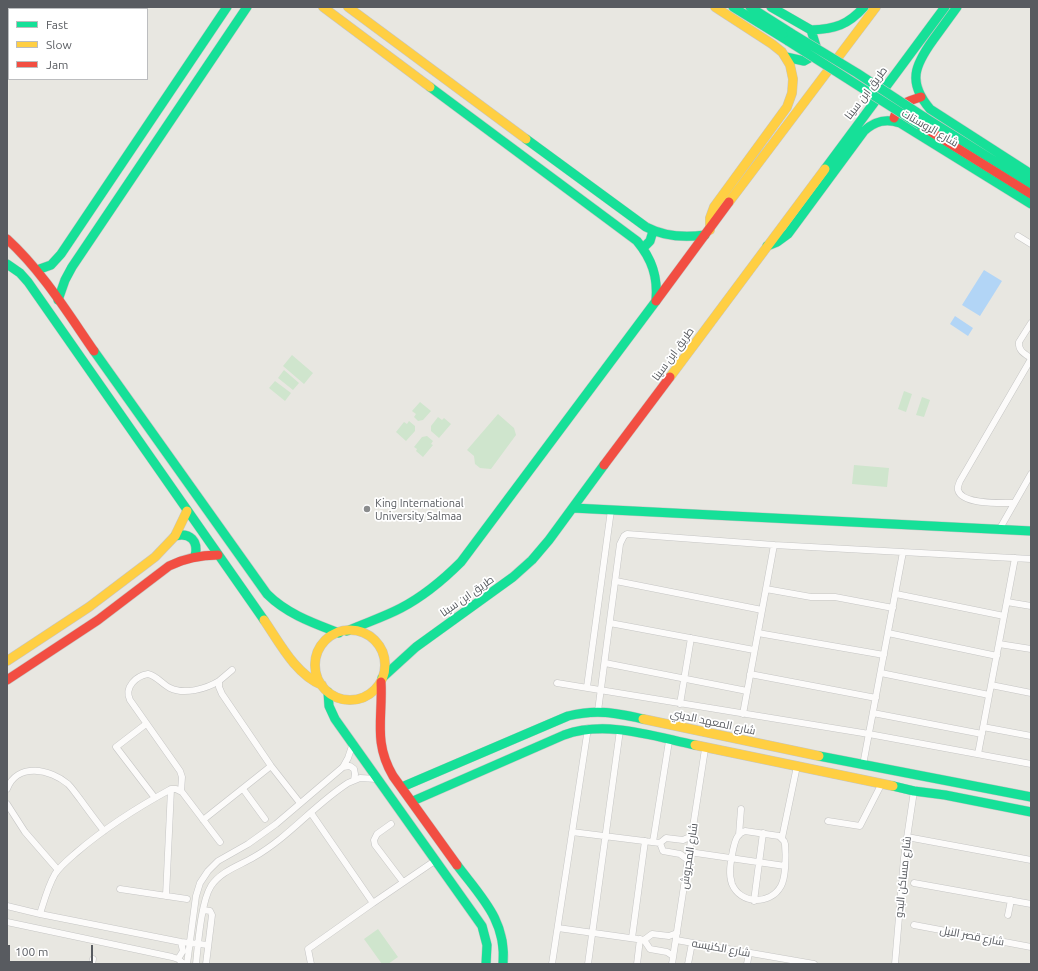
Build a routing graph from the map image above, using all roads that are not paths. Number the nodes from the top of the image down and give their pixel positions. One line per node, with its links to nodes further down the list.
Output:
1 (227, 7): 30 (street)
2 (247, 7): 32 (street)
3 (322, 7): 29 (street)
4 (348, 7): 23 (street)
5 (715, 7): 15 (street)
6 (733, 7): 14 (street)
7 (750, 7): 14 (street)
8 (771, 7): 13 (street)
9 (864, 7): 13 (street)
10 (876, 7): 24 (street)
11 (945, 7): 28 (street, طريق ابن سينا)
12 (957, 7): 16 (street, شارع الروستات)
13 (811, 30): 15 (street)
14 (789, 37): 18 (street, bridge)
15 (786, 58): 24 (street)
16 (921, 97): 17 (street); 19 (street, شارع الروستات)
17 (894, 120): 22 (street, شارع الروستات); 28 (street, شارع الروستات)
18 (922, 121): 20 (street); 21 (street)
19 (1031, 174)
20 (1031, 184)
21 (1031, 194)
22 (1031, 204)
23 (653, 231): 24 (street); 29 (street)
24 (708, 232): 35 (street)
25 (1018, 236): 27 (street)
26 (7, 239): 33 (street)
27 (1031, 244)
28 (767, 246): 40 (street, طريق ابن سينا)
29 (643, 248): 35 (street)
30 (61, 254): 32 (street); 33 (street)
31 (7, 264): 42 (street)
32 (72, 267): 34 (street)
33 (38, 270): 34 (street)
34 (58, 300): 61 (street)
35 (656, 300): 61 (street)
36 (1031, 323): 37 (street)
37 (1031, 358): 39 (street)
38 (1031, 474): 39 (street)
39 (1014, 503): 43 (street)
40 (573, 508): 41 (street); 77 (street, طريق ابن سينا)
41 (611, 510): 43 (street); 82 (street)
42 (187, 511): 45 (street); 48 (street)
43 (998, 530): 44 (street)
44 (1031, 531)
45 (175, 536): 49 (street); 70 (street)
46 (774, 545): 47 (street); 52 (street); 53 (street)
47 (903, 552): 50 (street); 54 (street)
48 (218, 555): 49 (street); 80 (street)
49 (195, 556): 76 (street)
50 (1015, 558): 51 (street); 55 (street)
51 (1031, 559)
52 (616, 581): 58 (street); 60 (street)
53 (766, 589): 57 (street); 58 (street)
54 (896, 594): 57 (street); 59 (street)
55 (1007, 602): 56 (street); 59 (street)
56 (1031, 606)
57 (893, 608): 63 (street)
58 (762, 610): 62 (street)
59 (1004, 616): 65 (street)
60 (610, 623): 64 (street); 71 (street)
61 (343, 632): 77 (street); 80 (street)
62 (758, 633): 67 (street); 68 (street)
63 (888, 633): 68 (street); 69 (street)
64 (691, 638): 67 (street); 75 (street)
65 (999, 644): 66 (street); 69 (street)
66 (1031, 649)
67 (754, 650): 74 (street)
68 (884, 655): 73 (street)
69 (997, 656): 81 (street)
70 (7, 661)
71 (605, 663): 75 (street); 83 (street)
72 (232, 670): 78 (street)
73 (881, 673): 87 (street); 88 (street)
74 (750, 674): 84 (street); 88 (street)
75 (685, 679): 84 (street); 89 (street)
76 (7, 680)
77 (382, 680): 85 (street); 116 (street)
78 (219, 681): 93 (street); 108 (street)
79 (557, 683): 82 (street)
80 (322, 685): 85 (street)
81 (991, 685): 86 (street); 87 (street)
82 (586, 687): 83 (street)
83 (601, 689): 89 (street); 90 (street)
84 (747, 691): 92 (street)
85 (328, 692): 102 (street)
86 (1031, 693)
87 (989, 695): 94 (street)
88 (876, 698): 91 (street)
89 (680, 704): 92 (street)
90 (598, 711): 100 (street, شارع المعهد الديني); 116 (street, شارع المعهد الديني)
91 (873, 713): 97 (street); 98 (street)
92 (743, 714): 97 (street)
93 (146, 724): 120 (street); 123 (street)
94 (983, 727): 98 (street); 99 (street)
95 (588, 728): 96 (street); 125 (street); 136 (street)
96 (620, 730): 101 (street); 139 (street)
97 (869, 734): 105 (street); 107 (street)
98 (982, 734): 105 (street)
99 (1031, 736)
100 (737, 739): 104 (street); 107 (street, شارع المعهد الديني)
101 (669, 741): 103 (street); 145 (street)
102 (353, 742): 110 (street); 111 (street)
103 (705, 748): 104 (street); 140 (street, شارع المجروش)
104 (734, 754): 109 (street)
105 (978, 754): 106 (street)
106 (1031, 764)
107 (864, 765): 112 (street); 115 (street, شارع المعهد الديني)
108 (271, 766): 119 (street); 126 (street)
109 (797, 766): 112 (street); 142 (street)
110 (342, 767): 113 (street); 126 (street)
111 (378, 779): 113 (street); 149 (street)
112 (861, 779): 114 (street)
113 (354, 780): 130 (street)
114 (882, 783): 121 (street); 133 (street)
115 (969, 784): 122 (street, شارع المعهد الديني); 124 (street)
116 (402, 788): 125 (street)
117 (7, 789): 135 (street)
118 (171, 789): 120 (street); 123 (street); 158 (street)
119 (243, 789): 131 (street); 132 (street)
120 (181, 791): 132 (street)
121 (914, 791): 124 (street); 141 (street, شارع مساكن البدو)
122 (1031, 797)
123 (154, 798): 135 (street)
124 (966, 799): 129 (street)
125 (413, 801): 189 (street)
126 (300, 803): 176 (street)
127 (7, 804): 154 (street)
128 (741, 809): 138 (street)
129 (1031, 812)
130 (311, 813): 162 (street); 165 (street)
131 (265, 819)
132 (204, 820): 144 (street)
133 (828, 821)
134 (392, 824): 155 (street)
135 (104, 831): 154 (street)
136 (572, 832): 139 (street); 170 (street)
137 (763, 833): 138 (street); 142 (street); 152 (street)
138 (739, 835): 148 (street)
139 (606, 836): 143 (street); 171 (street)
140 (692, 836): 146 (street); 147 (street, شارع المجروش)
141 (907, 837): 151 (street); 197 (street, شارع مساكن البدو)
142 (782, 838): 153 (street)
143 (645, 841): 145 (street); 173 (street)
144 (220, 842)
145 (653, 842): 146 (street)
146 (660, 843): 150 (street)
147 (689, 852): 148 (street); 150 (street, شارع المجروش)
148 (732, 858): 152 (street); 161 (street)
149 (436, 860): 155 (street); 188 (street)
150 (688, 860): 172 (street, شارع المجروش)
151 (1031, 860)
152 (759, 863): 153 (street); 161 (street)
153 (785, 866): 161 (street)
154 (58, 870): 166 (street)
155 (403, 882): 162 (street)
156 (914, 883): 160 (street)
157 (120, 889): 158 (street)
158 (166, 896): 159 (street)
159 (187, 899)
160 (1011, 900): 163 (street); 167 (street)
161 (754, 901)
162 (373, 902): 187 (street)
163 (1031, 904)
164 (7, 906): 166 (street)
165 (204, 910): 178 (street); 179 (street)
166 (40, 914): 175 (street)
167 (1008, 915)
168 (7, 922): 183 (street)
169 (914, 925): 180 (street, شارع قصر النيل)
170 (558, 928): 171 (street, شارع الكنيسه); 190 (street)
171 (592, 933): 173 (street, شارع الكنيسه); 191 (street)
172 (676, 936): 174 (street, شارع الكنيسه); 177 (street, شارع الكنيسه); 182 (street, شارع المجروش)
173 (632, 938): 174 (street, شارع الكنيسه)
174 (642, 940): 182 (street, شارع الكنيسه); 192 (street)
175 (181, 942): 176 (street); 183 (street)
176 (190, 943): 178 (street); 184 (street)
177 (692, 943): 181 (street, شارع الكنيسه); 194 (street)
178 (198, 944): 179 (street); 185 (street)
179 (208, 945): 186 (street)
180 (1031, 948)
181 (750, 953): 195 (street); 196 (street, شارع الكنيسه)
182 (673, 956): 193 (street, شارع المجروش)
183 (178, 959): 184 (street)
184 (186, 964)
185 (196, 964)
186 (206, 964)
187 (311, 964)
188 (486, 964)
189 (503, 964)
190 (552, 964)
191 (588, 964)
192 (637, 964)
193 (672, 964)
194 (688, 964)
195 (747, 964)
196 (814, 964)
197 (894, 964)

